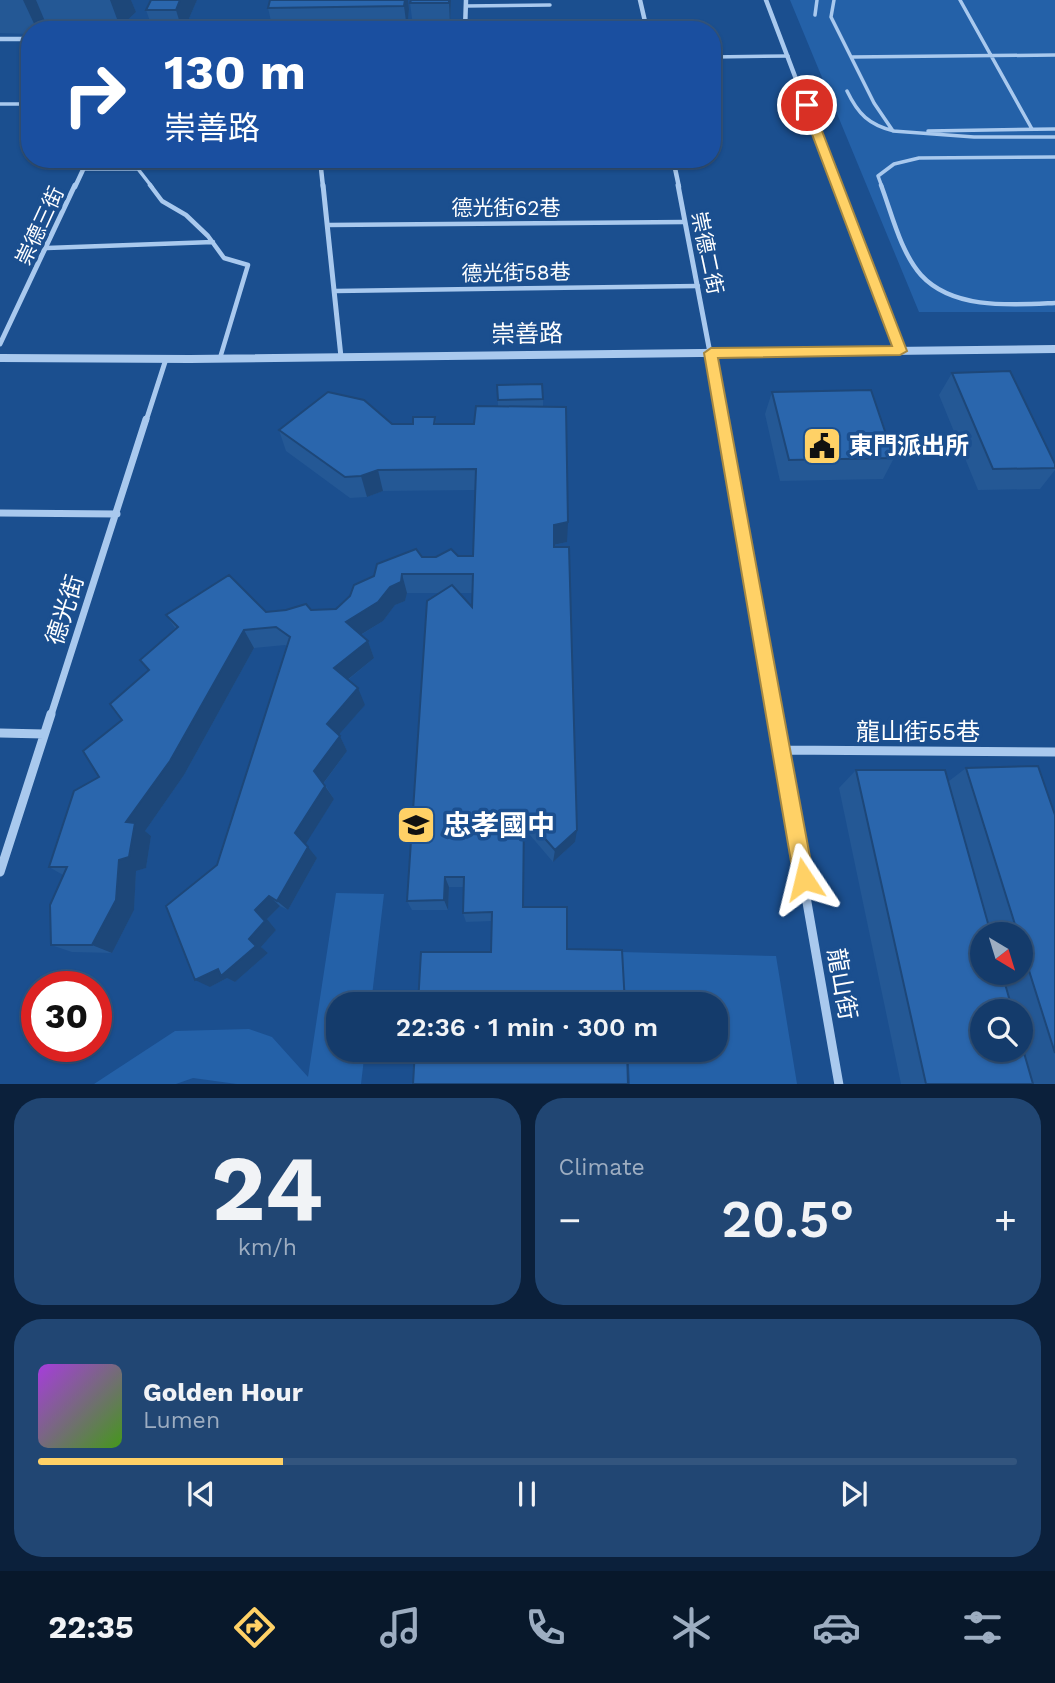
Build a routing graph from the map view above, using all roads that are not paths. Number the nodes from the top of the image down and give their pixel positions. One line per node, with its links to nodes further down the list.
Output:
1 (640, 0): 10 (street)
2 (766, 0): 14 (street)
3 (817, 0): 8 (lane)
4 (834, 0): 17 (lane)
5 (960, 0): 15 (lane)
6 (466, 3): 7 (lane); 9 (street)
7 (550, 5)
8 (815, 15)
9 (465, 21)
10 (645, 21)
11 (0, 39): 12 (street)
12 (21, 39)
13 (1055, 55): 15 (lane)
14 (788, 56): 16 (lane); 40 (street)
15 (991, 56): 17 (lane); 21 (lane)
16 (721, 57)
17 (852, 57): 23 (lane)
18 (847, 91): 23 (lane)
19 (0, 104): 20 (lane)
20 (21, 104)
21 (1032, 129): 22 (lane); 23 (lane)
22 (1055, 129)
23 (893, 131): 24 (lane)
24 (1055, 137)
25 (1055, 158): 37 (lane)
26 (142, 168): 30 (lane)
27 (321, 168): 32 (street)
28 (675, 168): 31 (street, 崇德二街)
29 (84, 169): 30 (lane); 34 (street, 崇德三街)
30 (138, 169): 33 (lane)
31 (684, 222): 32 (lane, 德光街62巷); 35 (street, 崇德二街)
32 (328, 225): 36 (street)
33 (213, 242): 34 (lane); 44 (lane)
34 (47, 248): 38 (street, 崇德三街)
35 (698, 286): 36 (lane, 德光街58巷); 41 (street, 崇德二街)
36 (335, 291): 42 (street)
37 (1055, 303)
38 (0, 344)
39 (1055, 349): 40 (street, 崇善路)
40 (900, 351): 41 (street, 崇善路)
41 (711, 353): 42 (street, 崇善路); 50 (street, 龍山街)
42 (341, 357): 44 (street, 崇善路)
43 (0, 358): 45 (street, 崇善路)
44 (220, 358): 45 (street, 崇善路)
45 (166, 359): 47 (street, 德光街)
46 (0, 513): 47 (street)
47 (117, 514): 49 (street, 德光街)
48 (0, 733): 49 (street)
49 (44, 734): 52 (street, 德光街)
50 (781, 750): 51 (street, 龍山街55巷); 53 (street, 龍山街)
51 (1055, 752)
52 (0, 872)
53 (839, 1084)

